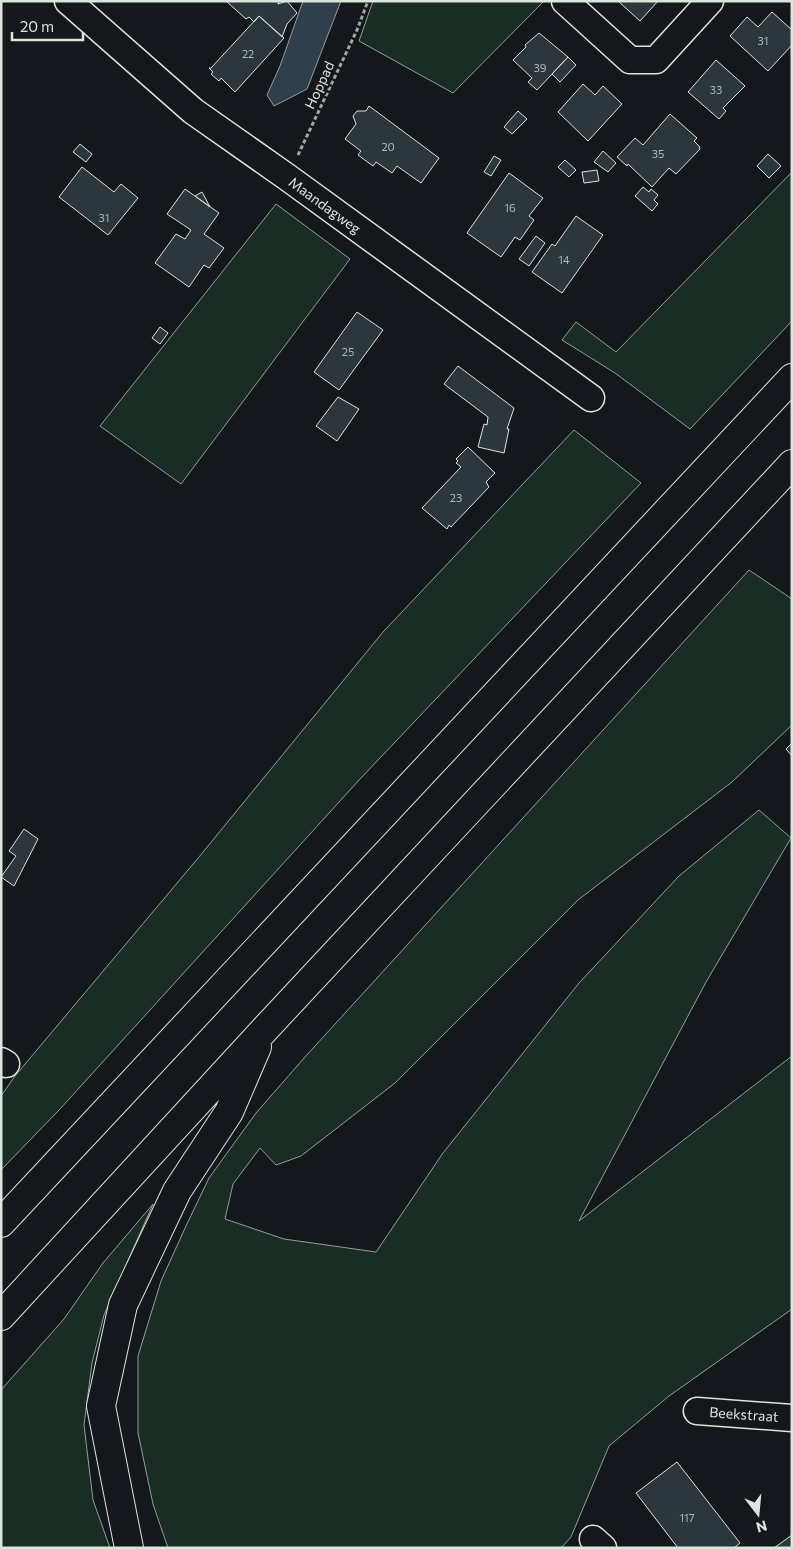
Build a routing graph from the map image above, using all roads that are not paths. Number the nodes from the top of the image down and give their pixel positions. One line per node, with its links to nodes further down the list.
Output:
1 (68, 1): 5 (street, Maandagweg)
2 (565, 1): 3 (street)
3 (710, 1)
4 (792, 378): 8 (highway)
5 (591, 398)
6 (792, 464): 7 (highway)
7 (266, 1028): 9 (highway); 12 (highway)
8 (1, 1223)
9 (1, 1316)
10 (697, 1411): 11 (street, Beekstraat)
11 (792, 1418)
12 (129, 1548)

